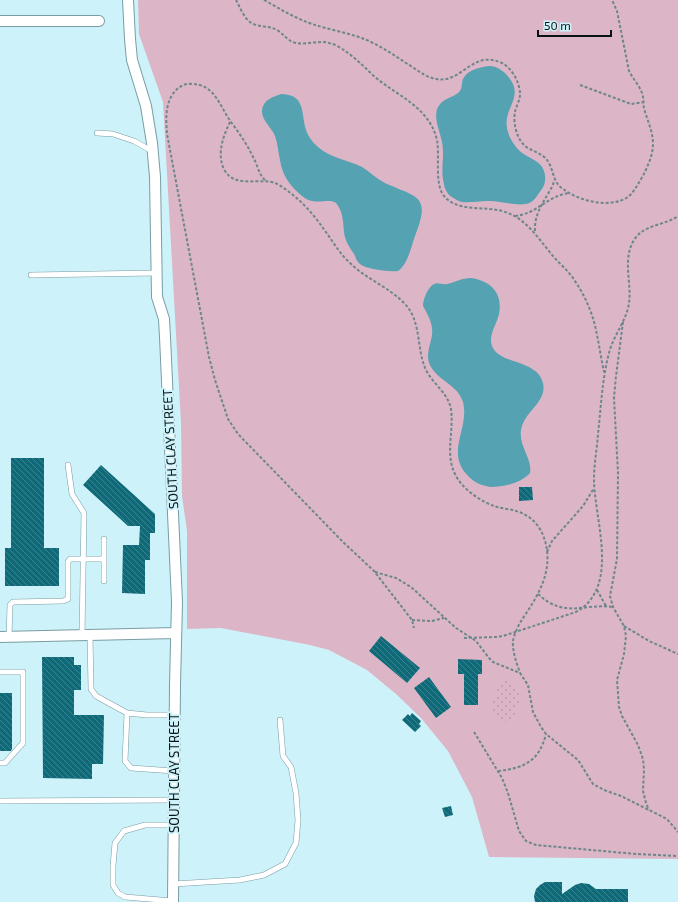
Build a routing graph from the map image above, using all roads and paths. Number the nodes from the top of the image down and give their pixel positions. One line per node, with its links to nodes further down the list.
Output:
1 (128, 0): 11 (street, SOUTH CLAY STREET)
2 (236, 0): 16 (path)
3 (264, 0): 13 (path)
4 (612, 0): 8 (path)
5 (0, 21): 6 (street)
6 (99, 21)
7 (580, 85): 8 (path)
8 (644, 102): 14 (path)
9 (230, 121): 12 (path); 12 (path); 29 (path)
10 (97, 133): 11 (lane)
11 (152, 150): 19 (street, SOUTH CLAY STREET)
12 (265, 180): 26 (path)
13 (554, 180): 14 (path); 15 (path)
14 (570, 193): 15 (path)
15 (541, 206): 16 (path); 18 (path)
16 (514, 216): 18 (path)
17 (678, 216): 21 (path)
18 (535, 232): 22 (path)
19 (156, 273): 20 (lane); 41 (street, SOUTH CLAY STREET)
20 (31, 275)
21 (624, 319): 22 (path); 34 (path)
22 (604, 372): 24 (path)
23 (68, 465): 27 (lane)
24 (594, 487): 26 (path); 31 (path)
25 (104, 539): 28 (lane)
26 (547, 552): 32 (path)
27 (83, 559): 28 (lane); 42 (lane); 43 (lane)
28 (104, 559): 30 (lane)
29 (374, 571): 36 (path); 37 (path)
30 (104, 581)
31 (596, 590): 33 (path); 35 (path)
32 (538, 594): 35 (path); 40 (path)
33 (606, 606): 34 (path); 35 (path)
34 (613, 608): 38 (path)
35 (580, 609): 40 (path)
36 (444, 618): 37 (path); 44 (path)
37 (412, 620): 39 (path)
38 (624, 626): 46 (path); 59 (path)
39 (414, 628)
40 (515, 632): 44 (path); 48 (path)
41 (176, 633): 42 (street); 50 (street, SOUTH CLAY STREET)
42 (86, 635): 43 (street); 49 (lane)
43 (5, 637)
44 (470, 637): 45 (path); 48 (path)
45 (464, 638)
46 (678, 654)
47 (0, 672): 54 (lane)
48 (520, 673): 53 (path)
49 (128, 713): 50 (lane); 55 (lane)
50 (175, 715): 55 (street, SOUTH CLAY STREET)
51 (280, 720): 63 (lane)
52 (474, 732): 56 (path)
53 (546, 734): 56 (path); 59 (path)
54 (0, 762)
55 (174, 771): 57 (street, SOUTH CLAY STREET)
56 (498, 771): 62 (path)
57 (174, 800): 58 (lane); 60 (street, SOUTH CLAY STREET)
58 (0, 801)
59 (649, 810): 61 (path)
60 (174, 824): 63 (street, SOUTH CLAY STREET); 64 (lane)
61 (678, 832)
62 (678, 856)
63 (173, 884): 64 (street, SOUTH CLAY STREET)
64 (173, 902)

